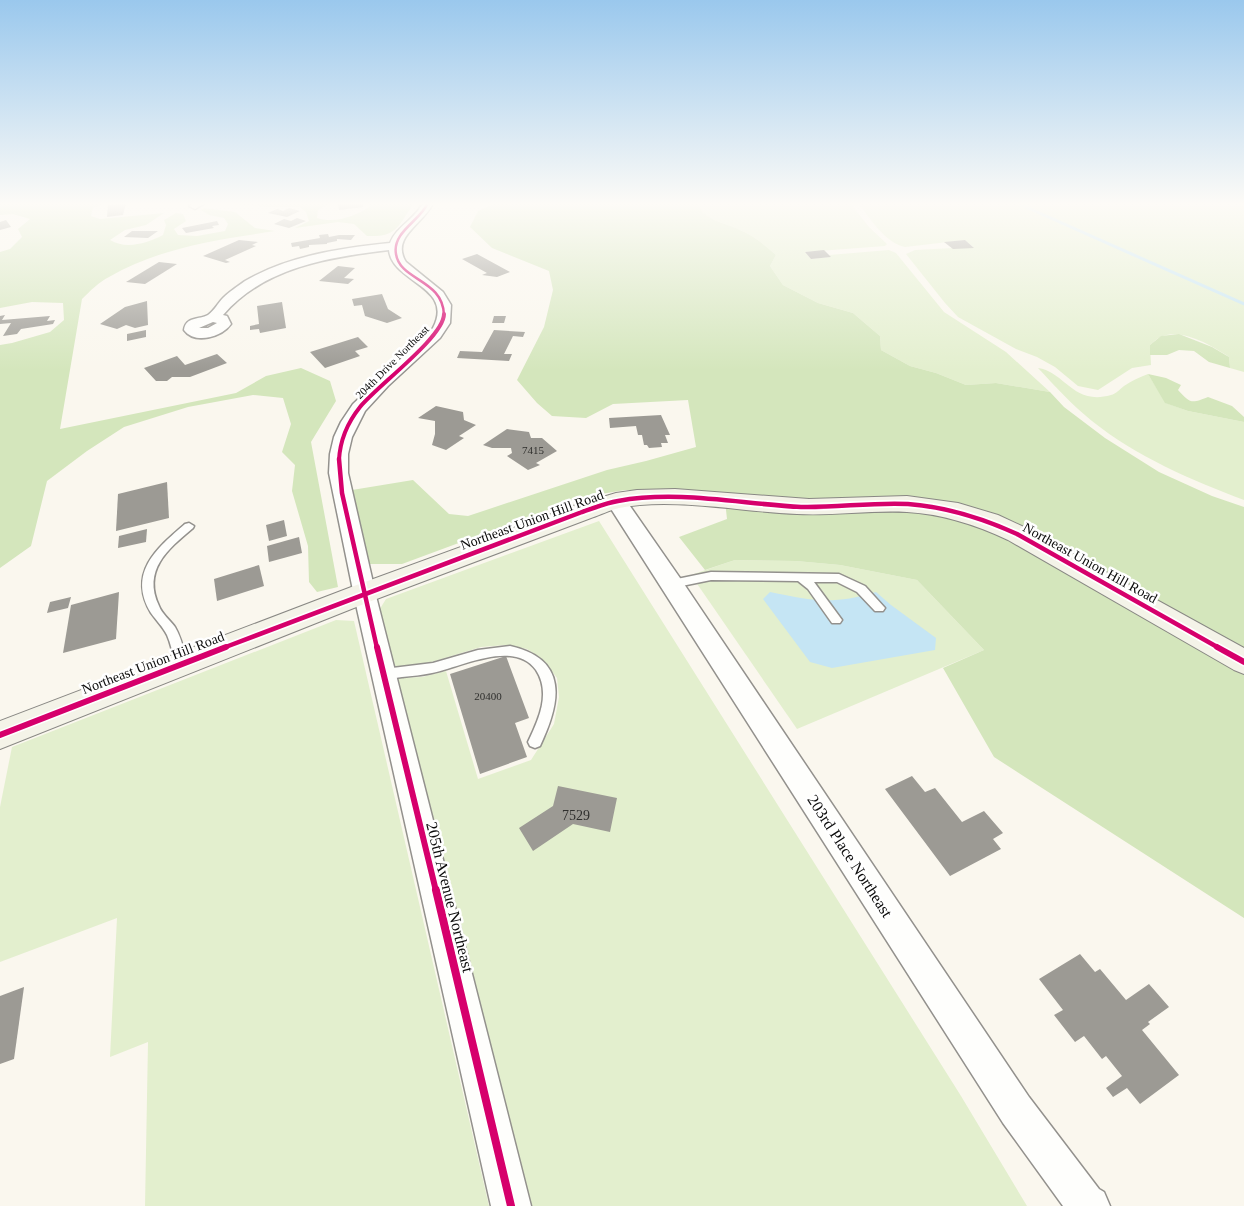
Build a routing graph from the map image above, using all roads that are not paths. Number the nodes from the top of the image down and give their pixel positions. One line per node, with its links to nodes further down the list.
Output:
1 (316, 259): 3 (street)
2 (399, 259): 8 (street, 204th Drive Northeast)
3 (213, 318)
4 (616, 501): 7 (street, 203rd Place Northeast); 8 (street, Northeast Union Hill Road); 11 (street, Northeast Union Hill Road)
5 (188, 526): 12 (lane)
6 (798, 576): 7 (lane); 9 (lane); 10 (lane)
7 (672, 584): 17 (street, 203rd Place Northeast)
8 (364, 593): 12 (street, Northeast Union Hill Road); 13 (street, 205th Avenue Northeast)
9 (879, 608)
10 (836, 620)
11 (1244, 662)
12 (181, 664): 14 (street, Northeast Union Hill Road)
13 (384, 674): 15 (lane); 16 (street, 205th Avenue Northeast)
14 (0, 735)
15 (535, 742)
16 (511, 1206)
17 (1090, 1206)

